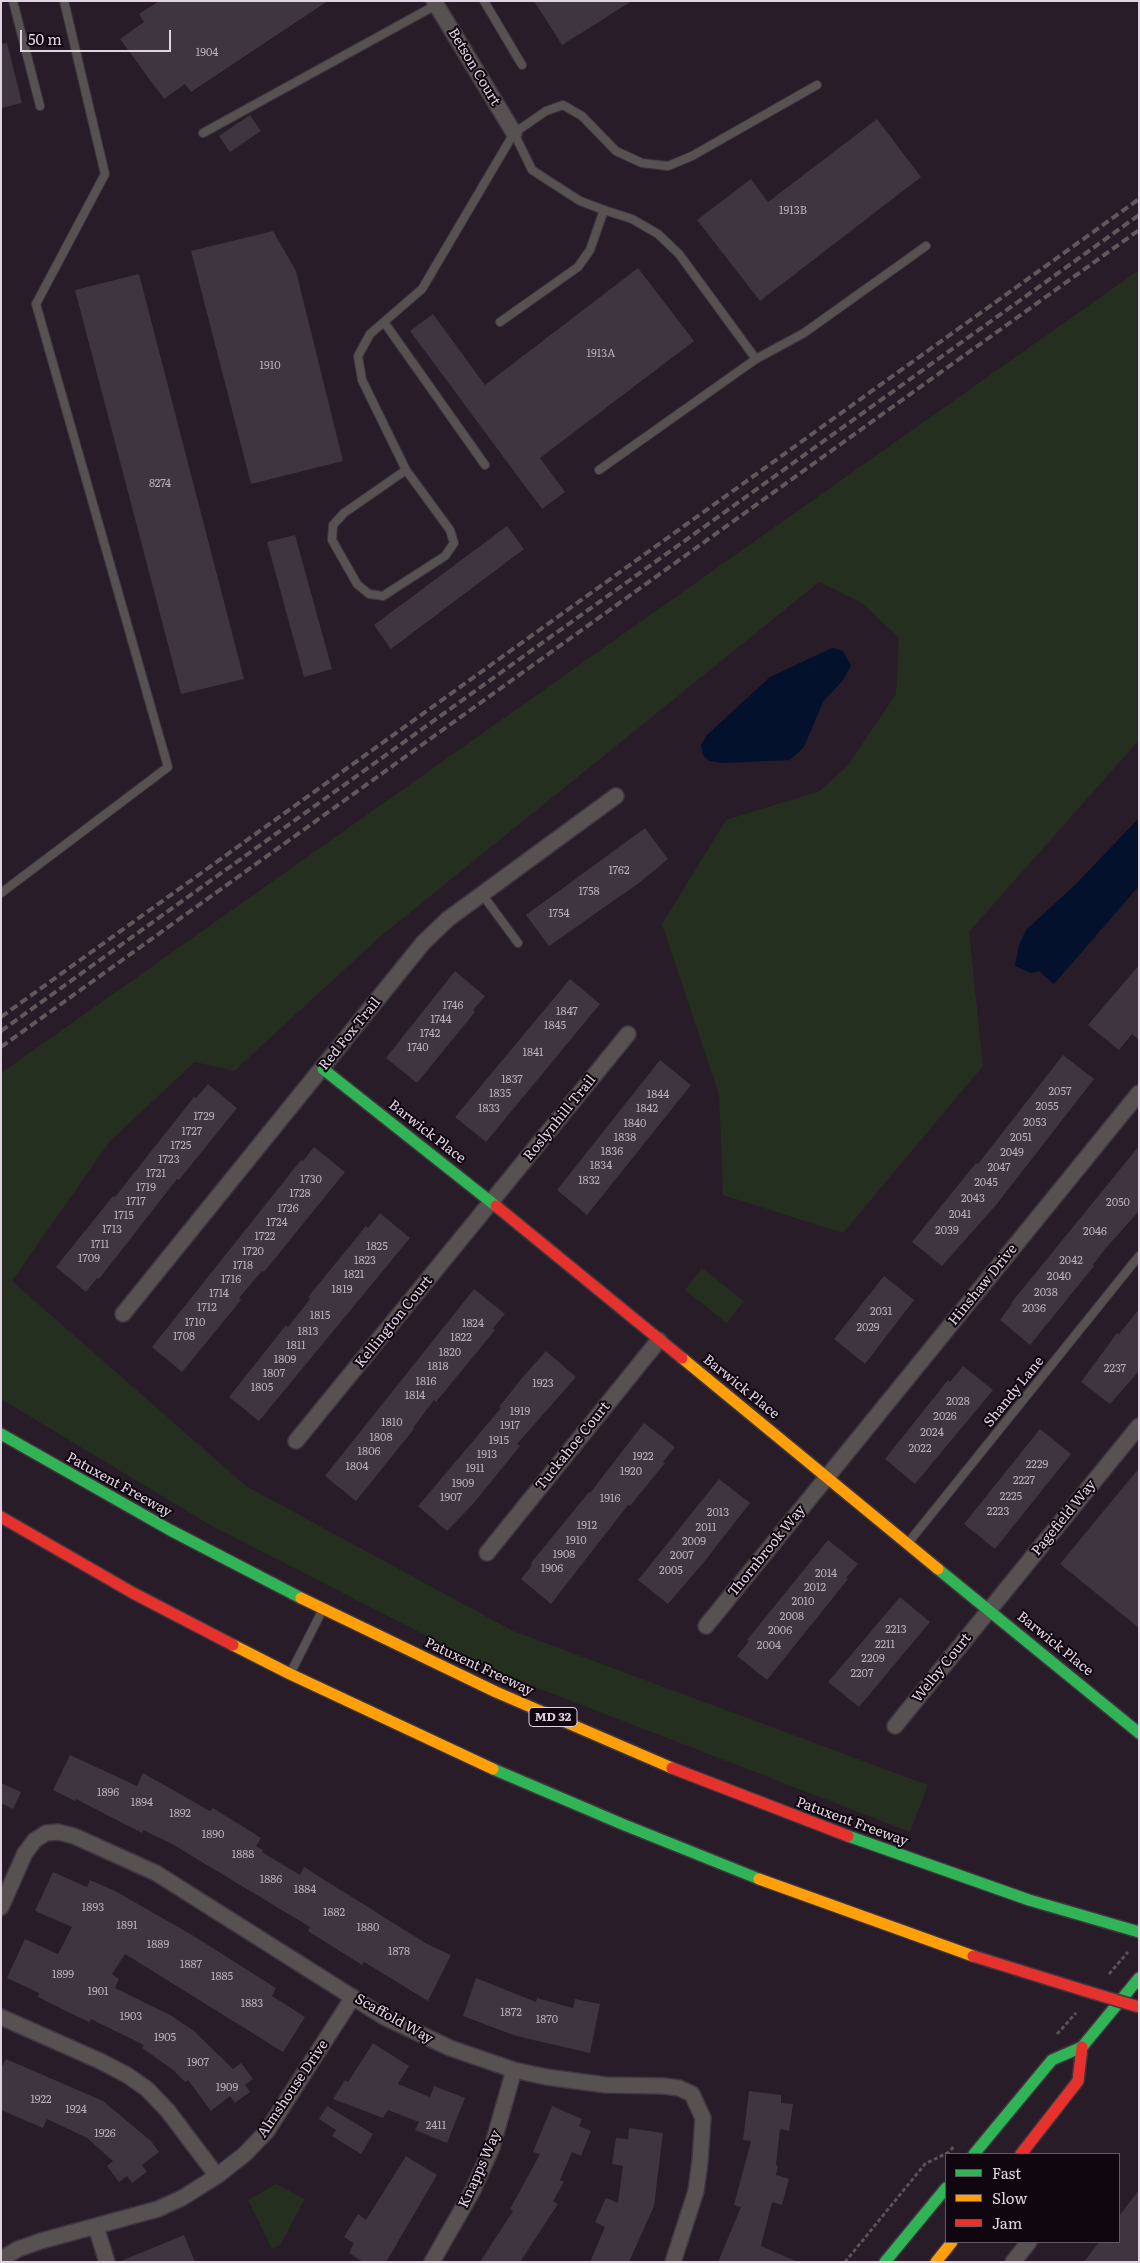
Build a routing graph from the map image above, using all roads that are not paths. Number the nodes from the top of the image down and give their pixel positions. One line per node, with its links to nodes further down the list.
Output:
1 (13, 1): 7 (lane)
2 (64, 1): 19 (lane)
3 (484, 1): 5 (lane)
4 (435, 3): 8 (lane); 9 (street, Betson Court)
5 (522, 64)
6 (817, 85): 9 (lane)
7 (40, 106)
8 (203, 133)
9 (514, 133): 10 (lane); 12 (lane)
10 (604, 210): 13 (lane); 14 (lane)
11 (926, 246): 14 (lane)
12 (384, 322): 15 (lane); 16 (lane)
13 (500, 322)
14 (756, 359): 17 (lane)
15 (486, 465)
16 (406, 470): 16 (lane)
17 (599, 470)
18 (616, 796): 20 (street, Red Fox Trail)
19 (1, 893)
20 (482, 894): 21 (lane); 23 (street, Red Fox Trail)
21 (518, 943)
22 (628, 1034): 25 (street, Roslynhill Trail)
23 (322, 1069): 25 (main road, Barwick Place); 27 (street, Red Fox Trail)
24 (1139, 1092): 32 (street, Hinshaw Drive)
25 (491, 1202): 28 (main road, Barwick Place); 31 (street, Kellington Court)
26 (1139, 1256): 34 (lane, Shandy Lane)
27 (123, 1314)
28 (659, 1340): 32 (main road, Barwick Place); 35 (street, Tuckahoe Court)
29 (1139, 1426): 37 (street, Pagefield Way)
30 (1, 1434): 36 (main road, Patuxent Freeway / MD 32)
31 (296, 1441)
32 (828, 1477): 34 (main road, Barwick Place); 38 (street, Thornbrook Way)
33 (1, 1517): 39 (main road)
34 (908, 1543): 37 (main road, Barwick Place)
35 (487, 1553)
36 (323, 1609): 39 (lane); 43 (main road, Patuxent Freeway / MD 32)
37 (989, 1610): 40 (street, Welby Court); 41 (main road, Barwick Place)
38 (706, 1626)
39 (290, 1674): 46 (main road, bridge)
40 (895, 1726)
41 (1139, 1733)
42 (1, 1907): 45 (street, Scaffold Way)
43 (1137, 1931)
44 (1139, 1978): 48 (main road)
45 (353, 1997): 49 (street, Scaffold Way); 52 (street, Almshouse Drive)
46 (1139, 2007)
47 (1, 2017): 52 (street)
48 (1082, 2047): 50 (main road); 51 (main road)
49 (514, 2070): 59 (street, Knapps Way); 60 (street, Scaffold Way)
50 (975, 2153)
51 (1022, 2153)
52 (217, 2176): 54 (street, Almshouse Drive)
53 (945, 2189): 61 (main road)
54 (96, 2227): 57 (street, Almshouse Drive); 58 (street)
55 (951, 2243): 62 (main road)
56 (1028, 2243): 63 (street)
57 (1, 2259)
58 (107, 2262)
59 (432, 2262)
60 (673, 2262)
61 (885, 2262)
62 (936, 2262)
63 (1014, 2262)

